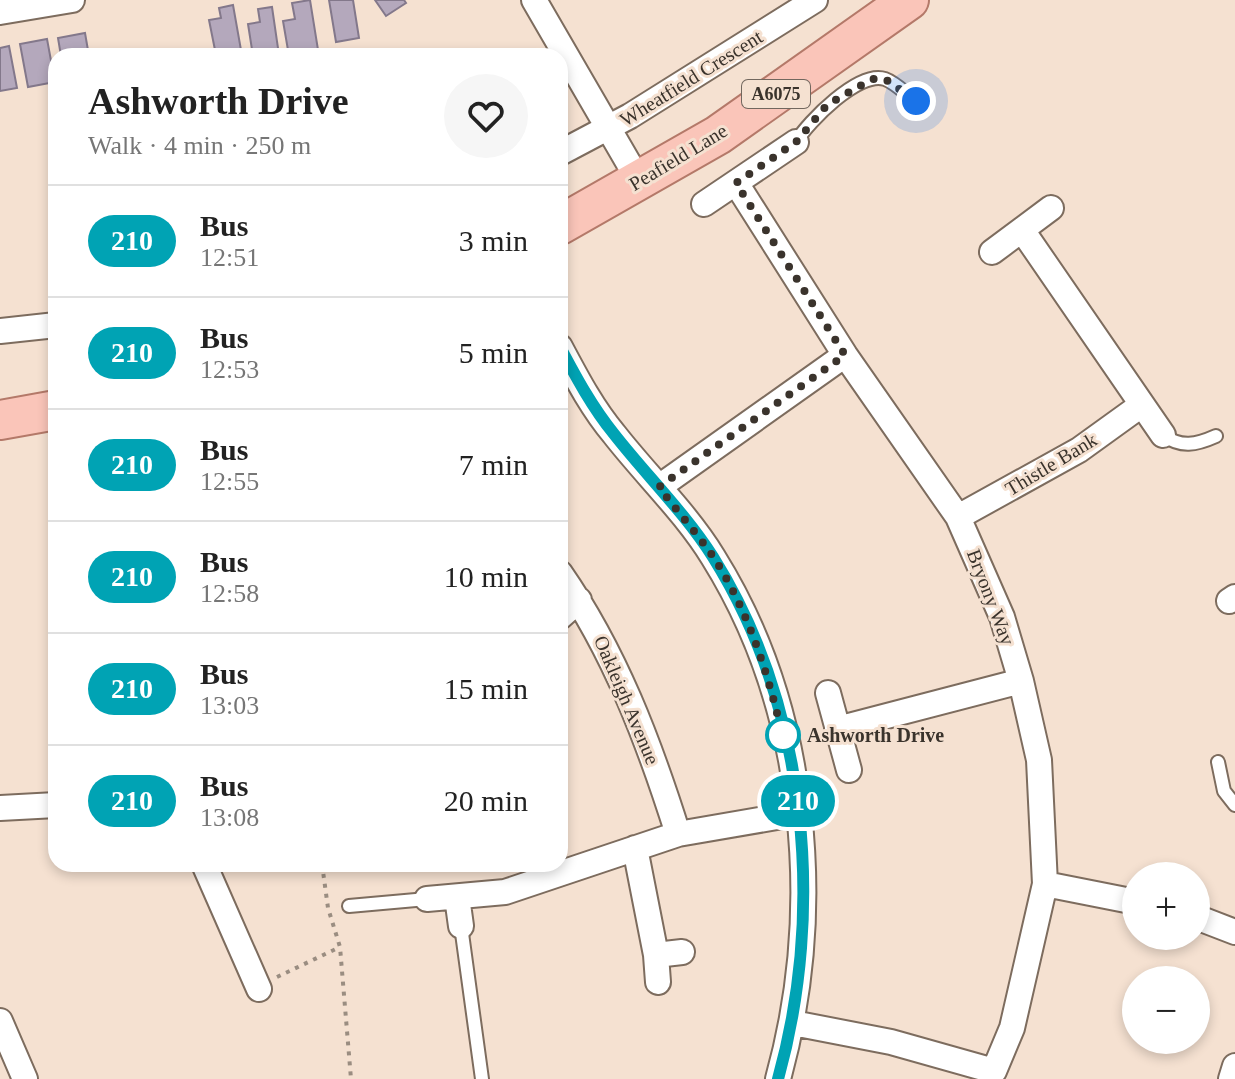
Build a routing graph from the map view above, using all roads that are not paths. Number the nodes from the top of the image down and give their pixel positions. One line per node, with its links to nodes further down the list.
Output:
1 (72, 0): 5 (street)
2 (534, 0): 6 (street)
3 (815, 0): 9 (street, Wheatfield Crescent)
4 (909, 0): 12 (main road, Peafield Lane / A6075)
5 (0, 12)
6 (561, 48)
7 (568, 61): 9 (street)
8 (916, 101): 10 (lane)
9 (606, 129): 11 (street, Wheatfield Crescent); 12 (street)
10 (796, 142): 13 (street)
11 (568, 149)
12 (639, 181): 16 (main road, Peafield Lane / A6075)
13 (736, 183): 14 (street); 21 (street, Bryony Way)
14 (704, 204)
15 (1051, 208): 17 (street)
16 (568, 221)
17 (1022, 230): 18 (street); 23 (street)
18 (992, 252)
19 (48, 326): 20 (street)
20 (0, 331)
21 (845, 355): 28 (street); 29 (street, Bryony Way)
22 (568, 363): 28 (street)
23 (1140, 406): 26 (street); 29 (street, Thistle Bank)
24 (48, 411): 25 (main road)
25 (0, 420)
26 (1163, 435): 27 (lane)
27 (1216, 436)
28 (659, 487): 41 (street)
29 (958, 517): 33 (street, Bryony Way)
30 (568, 584): 31 (street, Oakleigh Avenue)
31 (579, 600): 32 (street); 42 (street, Oakleigh Avenue)
32 (568, 610)
33 (1021, 681): 35 (street); 47 (street, Bryony Way)
34 (828, 693): 35 (street)
35 (837, 729): 37 (street)
36 (1218, 762): 39 (lane)
37 (849, 770)
38 (48, 805): 40 (street)
39 (1235, 805)
40 (0, 808)
41 (800, 813): 42 (street); 60 (street)
42 (678, 834): 43 (street)
43 (635, 848): 44 (street); 56 (street)
44 (568, 871)
45 (208, 872): 58 (street)
46 (564, 872): 48 (street)
47 (1045, 884): 50 (street); 62 (street, Bryony Way)
48 (457, 897): 49 (street); 53 (street)
49 (427, 899): 51 (lane)
50 (1122, 899)
51 (349, 906)
52 (1210, 922): 54 (street)
53 (461, 926): 64 (lane)
54 (1235, 932)
55 (682, 952): 56 (street)
56 (656, 955): 57 (street)
57 (658, 982)
58 (268, 984)
59 (0, 1021): 63 (street)
60 (793, 1023): 62 (street); 65 (street)
61 (1235, 1066): 66 (street)
62 (986, 1073)
63 (25, 1079)
64 (482, 1079)
65 (778, 1079)
66 (1231, 1079)

